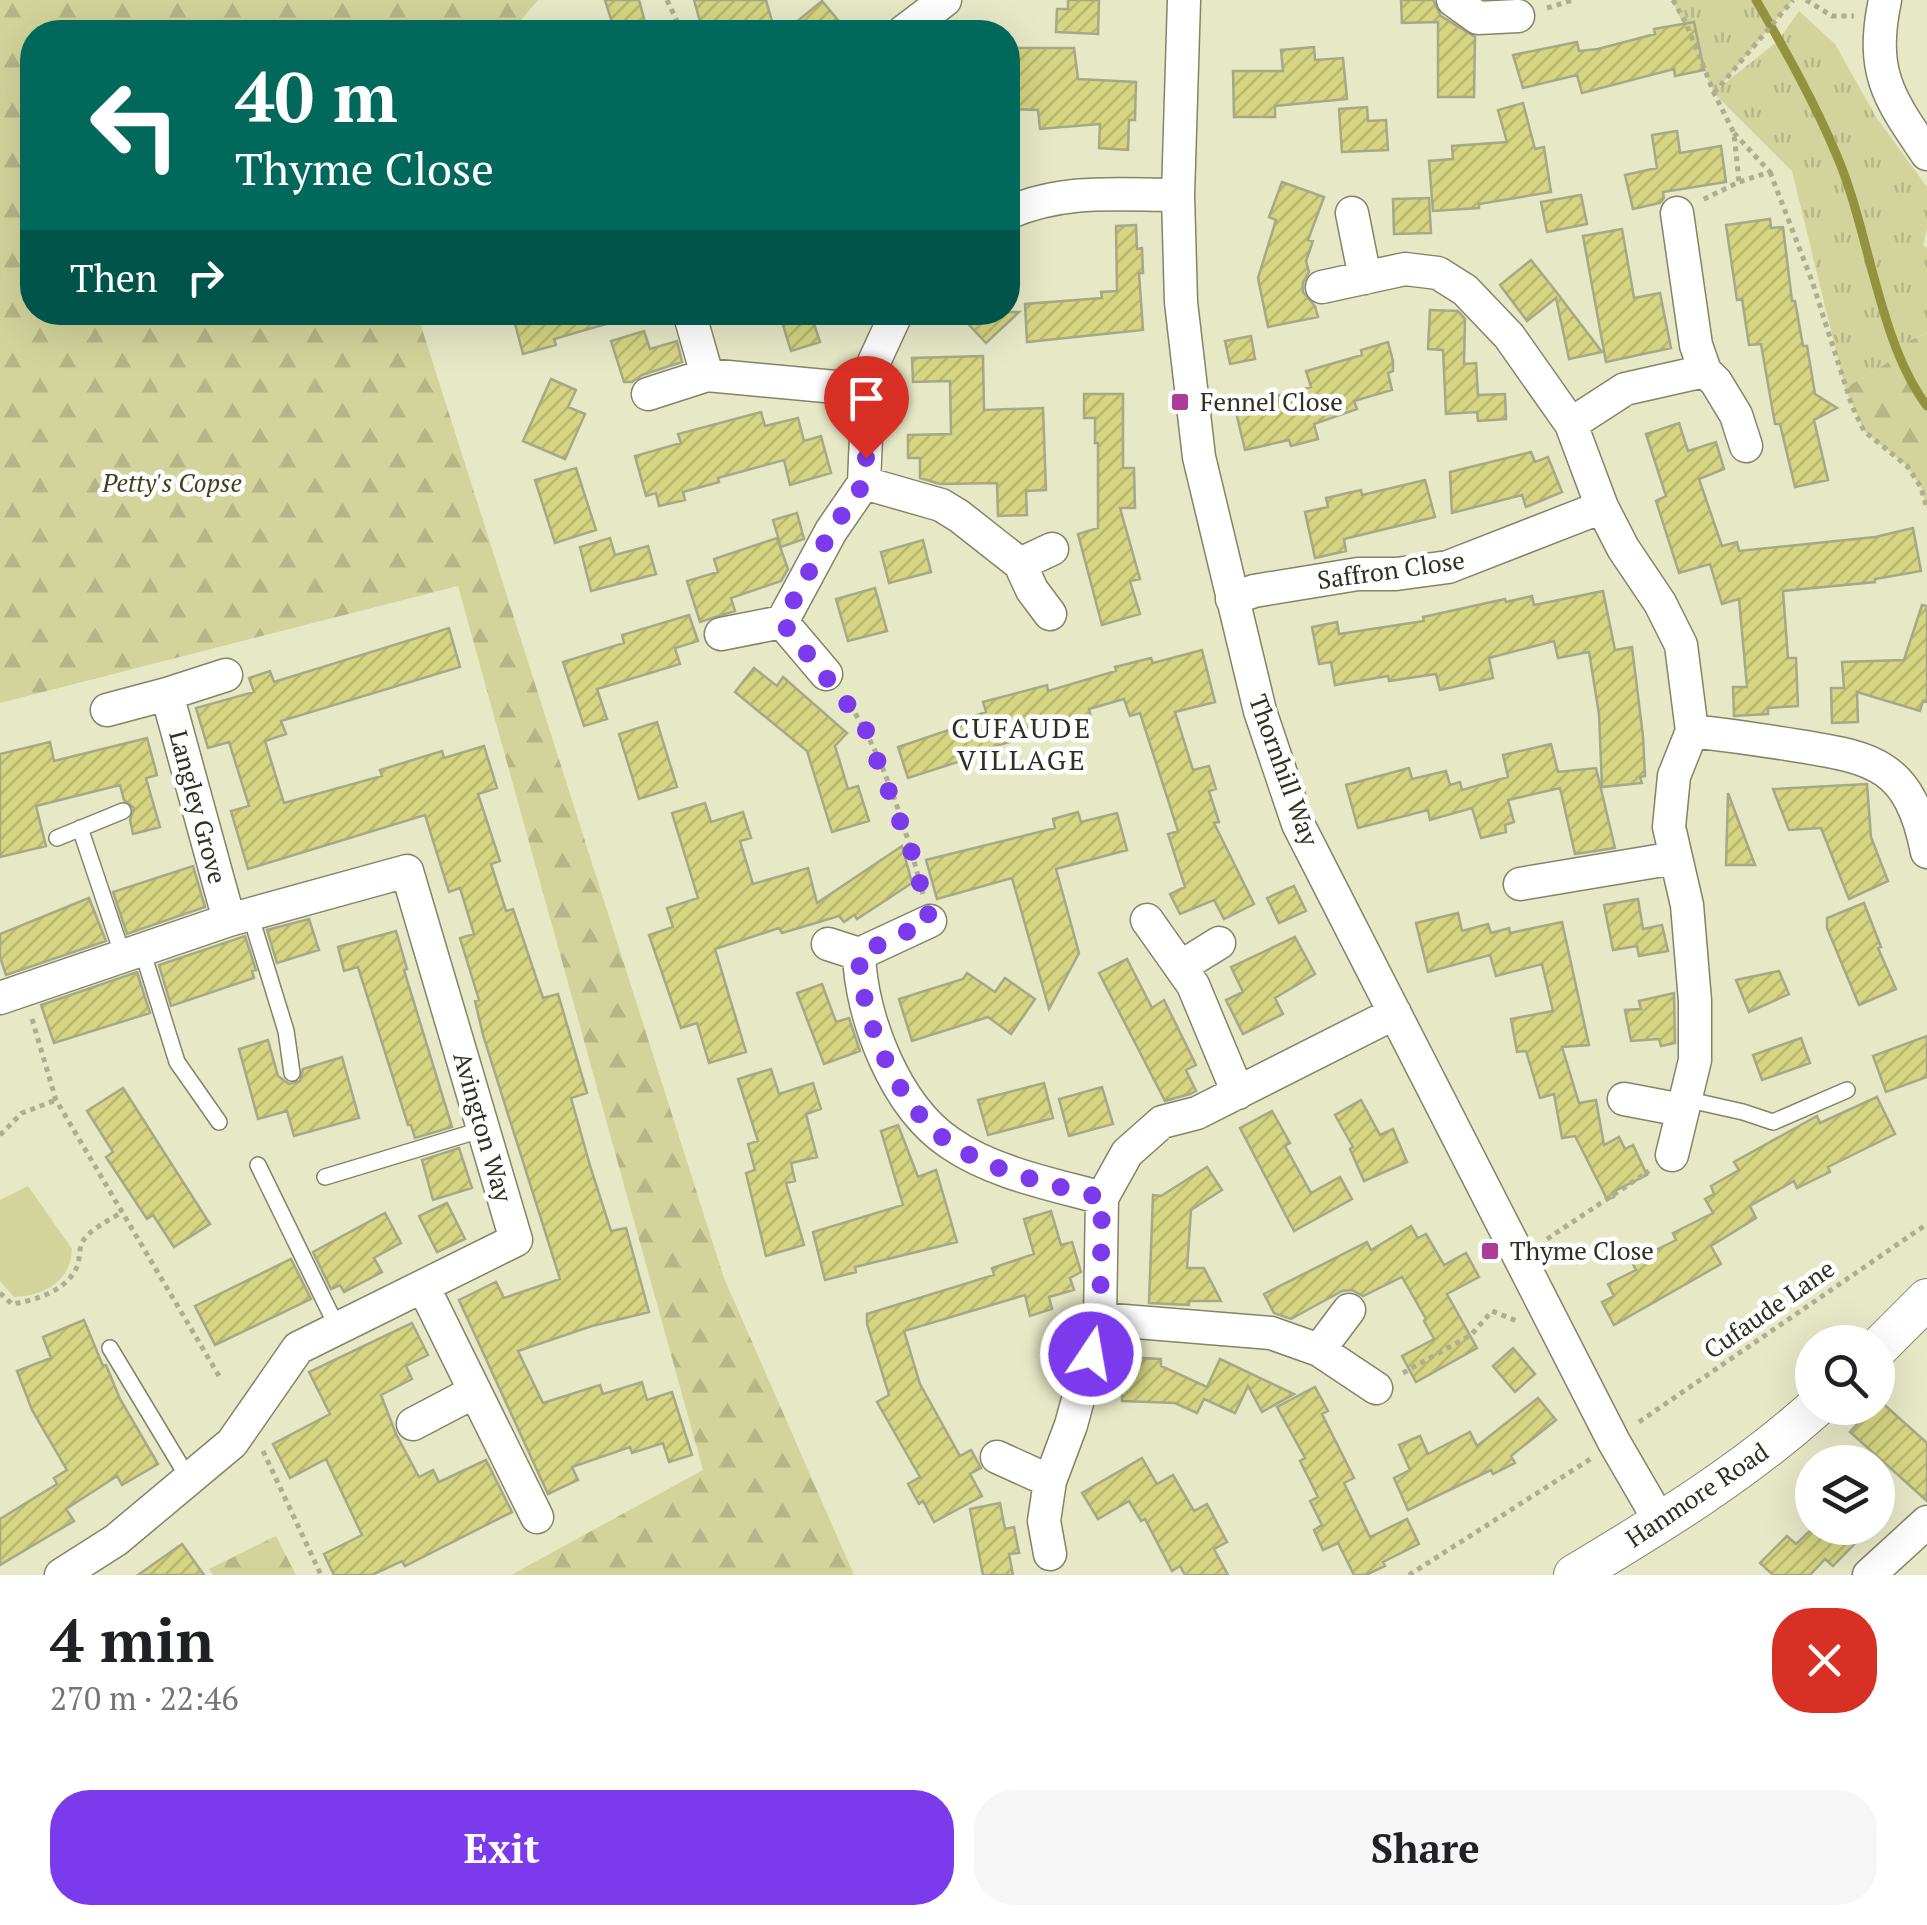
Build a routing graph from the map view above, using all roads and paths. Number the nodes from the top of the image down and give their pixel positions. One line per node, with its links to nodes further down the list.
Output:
1 (945, 0): 9 (street)
2 (1184, 0): 15 (street, Thornhill Way)
3 (1453, 0): 8 (street)
4 (1673, 0): 10 (path)
5 (1793, 0): 10 (path)
6 (1806, 0): 7 (path)
7 (1884, 8): 12 (street)
8 (1518, 16)
9 (918, 20)
10 (1714, 93): 11 (path)
11 (1734, 133): 13 (path); 14 (path)
12 (1927, 154)
13 (1770, 172): 14 (path); 31 (path)
14 (1739, 182): 18 (path)
15 (1178, 194): 16 (street); 34 (street, Thornhill Way)
16 (1020, 207)
17 (1352, 213): 19 (street)
18 (1669, 226): 23 (street)
19 (1365, 278): 20 (street); 27 (street)
20 (1322, 287)
21 (692, 325): 24 (street)
22 (891, 325): 25 (street)
23 (1705, 371): 27 (street); 28 (street)
24 (707, 375): 25 (street); 26 (street)
25 (868, 390): 29 (street)
26 (648, 394)
27 (1571, 424): 30 (street)
28 (1746, 446)
29 (864, 483): 33 (street); 36 (street)
30 (1602, 507): 34 (street, Saffron Close); 42 (street)
31 (1927, 509)
32 (1052, 549): 33 (street)
33 (1020, 564): 35 (street)
34 (1232, 598): 56 (street, Thornhill Way)
35 (1050, 614)
36 (782, 622): 37 (street); 38 (street)
37 (721, 634)
38 (826, 674): 51 (path)
39 (226, 675): 40 (street)
40 (167, 694): 41 (street); 49 (street, Langley Grove)
41 (106, 710)
42 (1692, 731): 46 (street); 47 (street)
43 (123, 811): 44 (lane)
44 (80, 828): 45 (lane); 53 (lane)
45 (56, 838)
46 (1927, 852)
47 (1674, 858): 48 (street); 62 (street)
48 (1520, 884)
49 (239, 917): 53 (street, Avington Way); 57 (lane); 64 (street, Avington Way)
50 (1146, 920): 54 (street)
51 (930, 921): 69 (street)
52 (1219, 943): 54 (street)
53 (132, 953): 55 (street, Avington Way); 63 (lane)
54 (1182, 966): 59 (street)
55 (14, 1002): 60 (path)
56 (1395, 1013): 59 (street); 96 (street, Thornhill Way)
57 (292, 1073)
58 (1847, 1090): 62 (lane)
59 (1238, 1093): 69 (street)
60 (56, 1100): 65 (path); 70 (path)
61 (1624, 1100): 62 (street)
62 (1683, 1105): 66 (street)
63 (218, 1122)
64 (484, 1129): 68 (lane); 73 (street, Avington Way)
65 (0, 1135)
66 (1672, 1154): 72 (path)
67 (258, 1165): 79 (lane)
68 (324, 1177)
69 (1102, 1198): 77 (street)
70 (122, 1212): 74 (path); 83 (path)
71 (1927, 1224): 88 (path, Cufaude Lane)
72 (1548, 1239)
73 (424, 1288): 79 (street, Avington Way); 84 (street)
74 (0, 1293)
75 (1349, 1310): 82 (street)
76 (1923, 1310): 80 (street)
77 (1100, 1319): 82 (street); 93 (street)
78 (1517, 1321): 85 (path)
79 (338, 1329): 92 (street, Avington Way)
80 (1895, 1334)
81 (110, 1348): 92 (lane)
82 (1318, 1350): 85 (street)
83 (219, 1376)
84 (474, 1392): 86 (street); 94 (street)
85 (1379, 1397)
86 (414, 1424)
87 (1796, 1425): 96 (street, Hanmore Road)
88 (1633, 1427)
89 (261, 1446): 99 (path)
90 (1597, 1454): 100 (path)
91 (997, 1457): 93 (street)
92 (190, 1481): 98 (street, Avington Way)
93 (1050, 1481): 97 (street)
94 (537, 1517)
95 (1927, 1522): 102 (street)
96 (1661, 1523): 101 (street, Hanmore Road)
97 (1050, 1554)
98 (61, 1575)
99 (321, 1575)
100 (1409, 1575)
101 (1574, 1575)
102 (1869, 1575)

